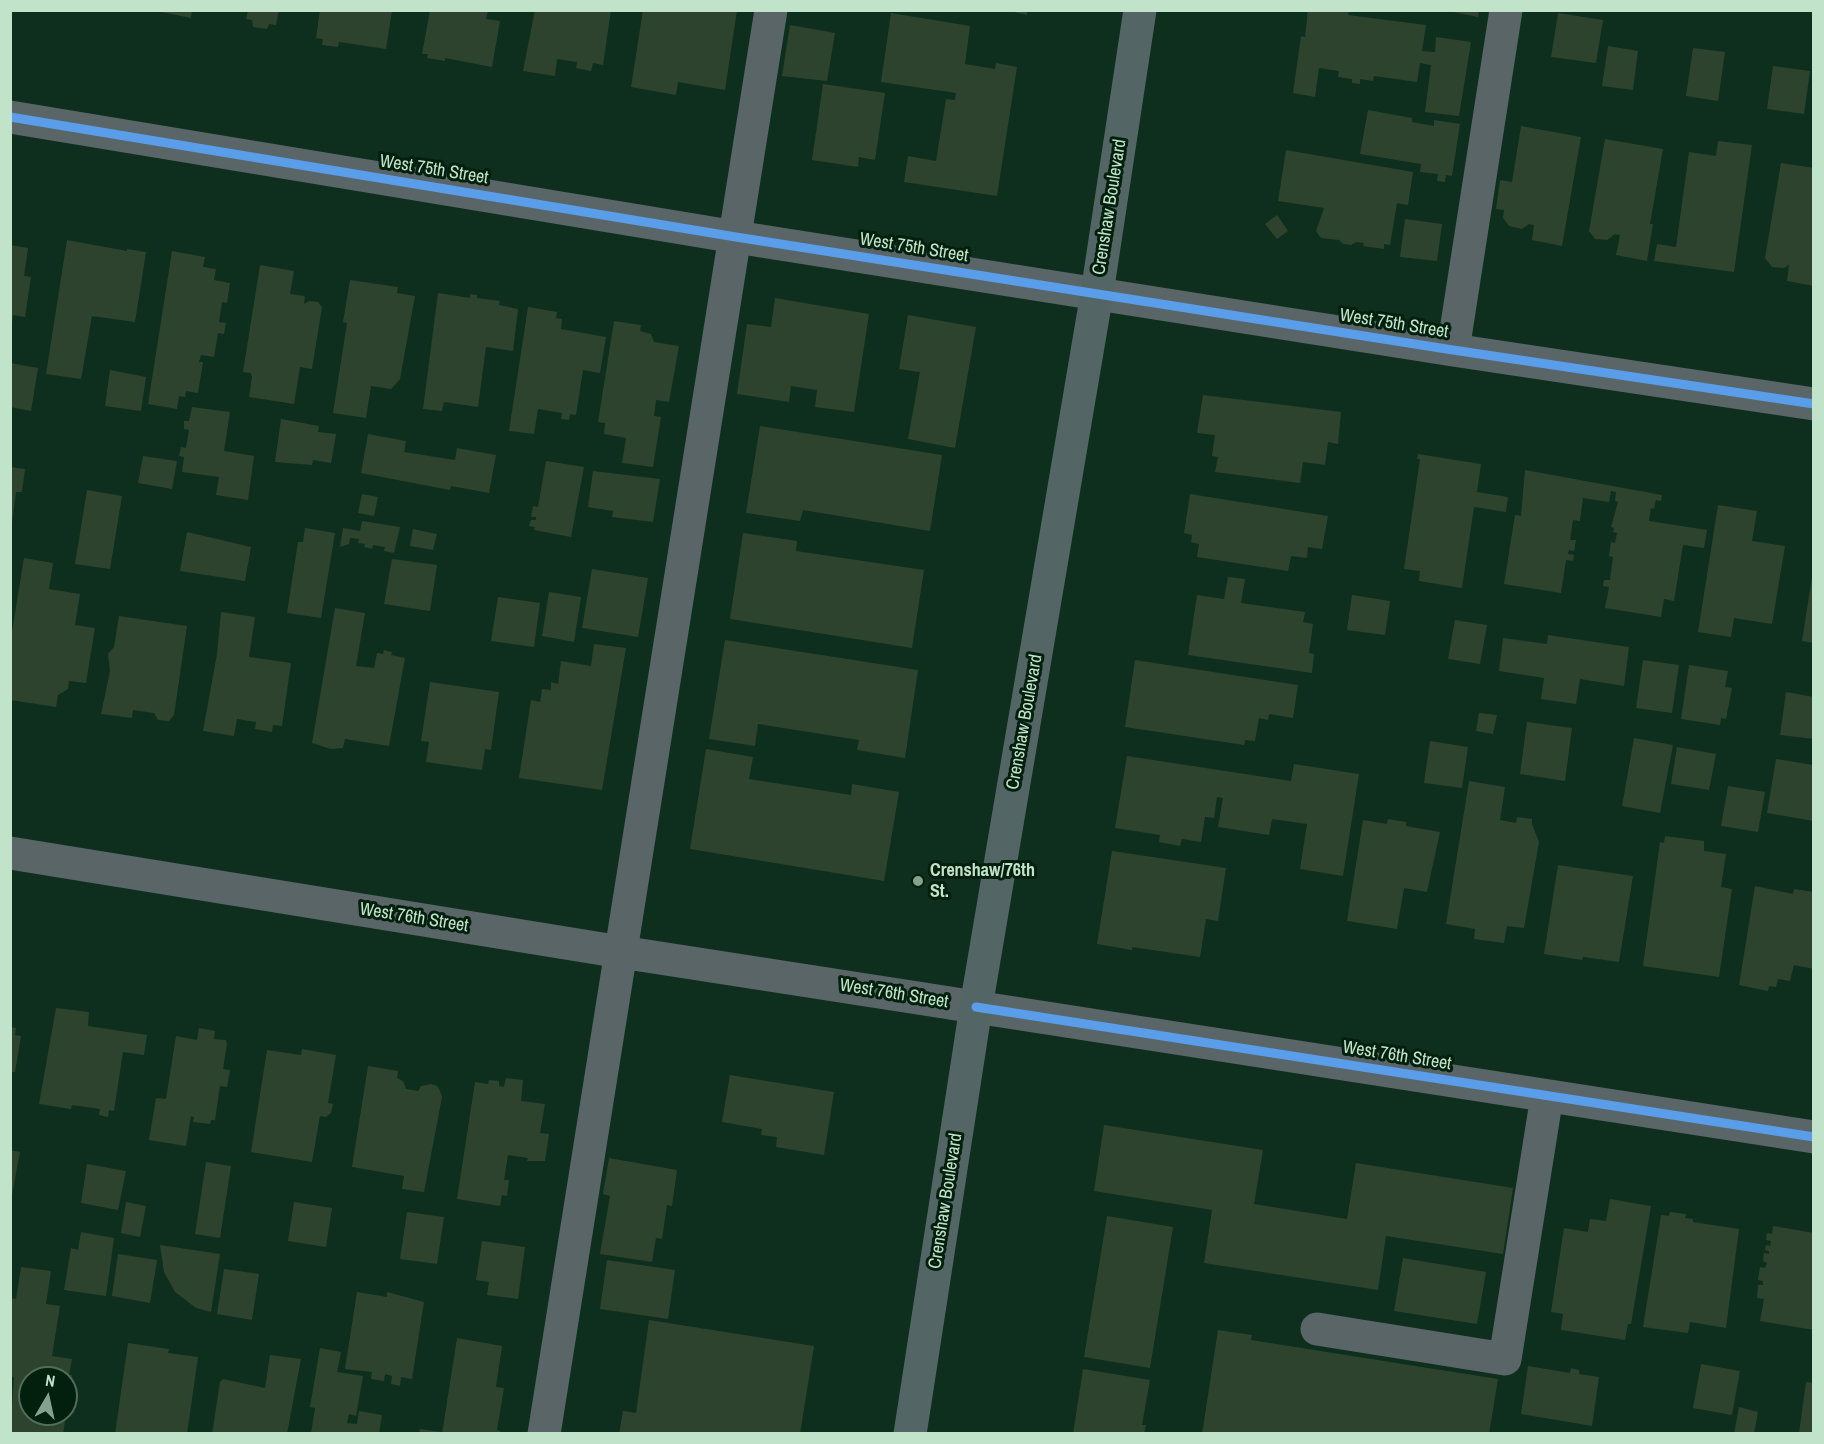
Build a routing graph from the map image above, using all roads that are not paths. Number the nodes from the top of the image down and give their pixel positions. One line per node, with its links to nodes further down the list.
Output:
1 (771, 10): 5 (street)
2 (1140, 10): 6 (main road, Crenshaw Boulevard)
3 (1506, 10): 7 (street)
4 (10, 117): 5 (street, West 75th Street)
5 (736, 237): 6 (street, West 75th Street); 10 (street)
6 (1097, 293): 7 (street, West 75th Street); 11 (main road, Crenshaw Boulevard)
7 (1453, 350): 8 (street, West 75th Street)
8 (1814, 404)
9 (10, 853): 10 (street, West 76th Street)
10 (621, 952): 11 (street, West 76th Street); 15 (street)
11 (976, 1007): 12 (street, West 76th Street); 16 (main road, Crenshaw Boulevard)
12 (1547, 1096): 13 (street, West 76th Street); 14 (street)
13 (1814, 1137)
14 (1317, 1329)
15 (544, 1434)
16 (910, 1434)

